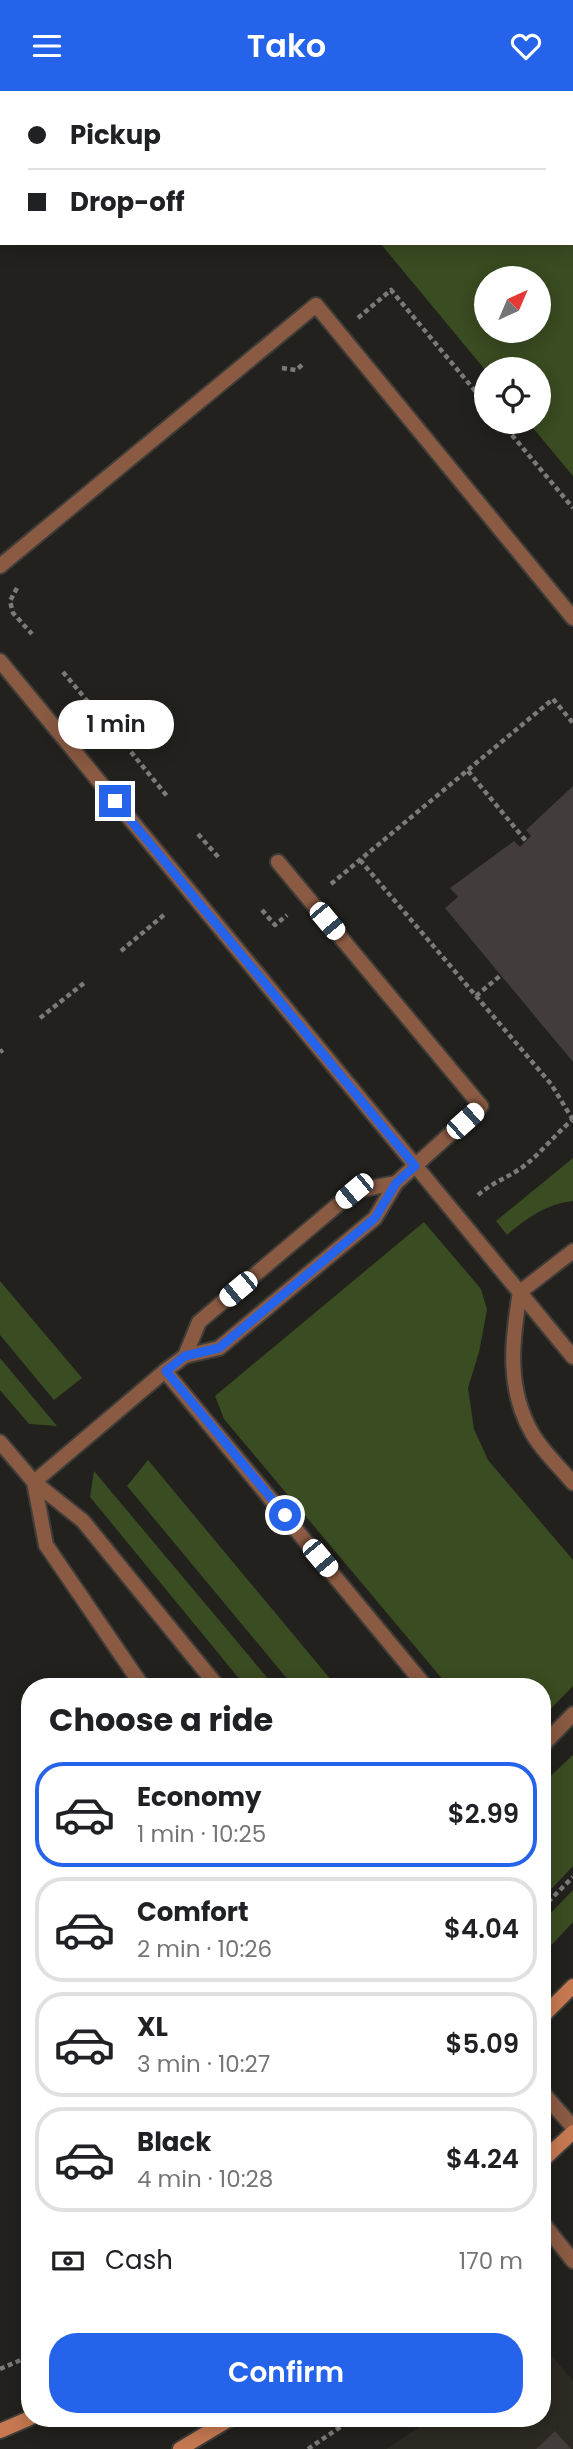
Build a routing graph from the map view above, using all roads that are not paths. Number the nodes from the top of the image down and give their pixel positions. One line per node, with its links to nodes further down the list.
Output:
1 (0, 566): 2 (street)
2 (573, 618)
3 (0, 661): 5 (street)
4 (278, 862): 5 (street)
5 (415, 1166): 6 (street); 8 (street)
6 (396, 1183): 9 (street); 9 (street)
7 (573, 1251): 8 (street)
8 (520, 1291): 10 (street); 14 (street)
9 (185, 1356): 11 (street)
10 (573, 1357)
11 (166, 1371): 13 (street); 17 (street)
12 (0, 1442): 13 (street)
13 (34, 1482): 15 (street); 16 (street)
14 (573, 1483)
15 (138, 1678)
16 (211, 1678)
17 (419, 1678)
18 (573, 1714): 19 (street)
19 (551, 1737)
20 (573, 1986): 21 (main road)
21 (551, 2008)
22 (551, 2103): 23 (street)
23 (573, 2130): 24 (main road)
24 (551, 2152)
25 (551, 2233): 26 (street)
26 (573, 2261)
27 (21, 2423): 29 (main road)
28 (217, 2427): 30 (main road)
29 (0, 2431)
30 (180, 2449)

